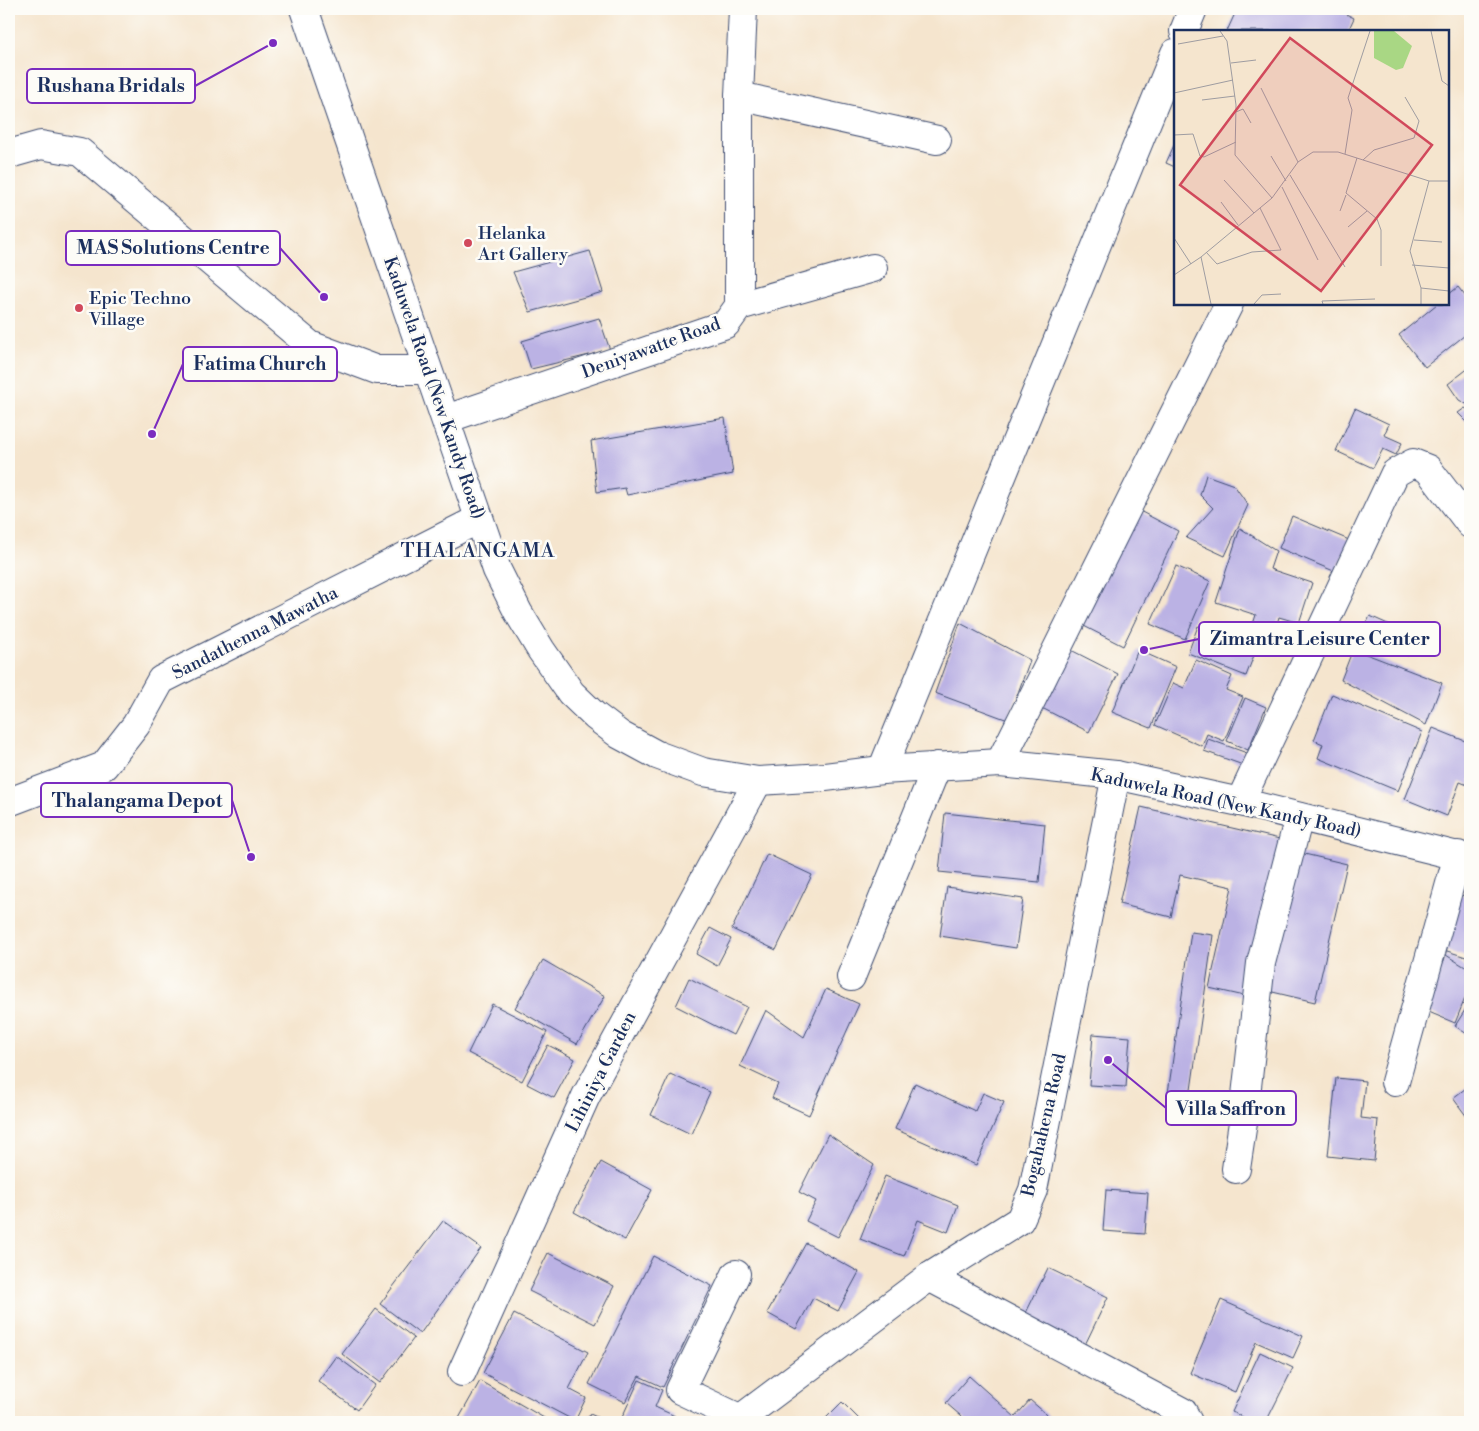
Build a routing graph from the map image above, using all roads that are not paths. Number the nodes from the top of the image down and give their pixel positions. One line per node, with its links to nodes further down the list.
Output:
1 (304, 9): 12 (street, Kaduwela Road (New Kandy Road))
2 (742, 9): 6 (street, Deniyawatte Road)
3 (1194, 9): 4 (street)
4 (1184, 30)
5 (1174, 55): 18 (street)
6 (739, 96): 7 (street); 11 (street, Deniyawatte Road)
7 (937, 140)
8 (9, 154): 12 (street)
9 (873, 268): 11 (street)
10 (1229, 305): 16 (street)
11 (739, 306): 13 (street, Deniyawatte Road)
12 (427, 370): 13 (street, Kaduwela Road (New Kandy Road))
13 (446, 419): 14 (street, Kaduwela Road (New Kandy Road))
14 (479, 519): 20 (street, Kaduwela Road (New Kandy Road)); 21 (street, Sandathenna Mawatha)
15 (1470, 524): 22 (street)
16 (1000, 764): 17 (street, Kaduwela Road (New Kandy Road)); 19 (street, Kaduwela Road (New Kandy Road))
17 (937, 766): 18 (street, Kaduwela Road (New Kandy Road)); 25 (street)
18 (882, 770): 20 (street, Kaduwela Road (New Kandy Road))
19 (1116, 775): 22 (street, Kaduwela Road (New Kandy Road)); 29 (street, Bogahahena Road)
20 (758, 782): 30 (street, Lihiniya Garden)
21 (9, 802)
22 (1240, 802): 23 (street, Kaduwela Road (New Kandy Road))
23 (1299, 817): 24 (street, Kaduwela Road (New Kandy Road)); 27 (street)
24 (1464, 857): 26 (street)
25 (851, 977)
26 (1394, 1082)
27 (1236, 1170)
28 (736, 1274): 31 (street)
29 (929, 1277): 31 (street, Bogahahena Road); 32 (street)
30 (462, 1372)
31 (738, 1421)
32 (1188, 1422)

